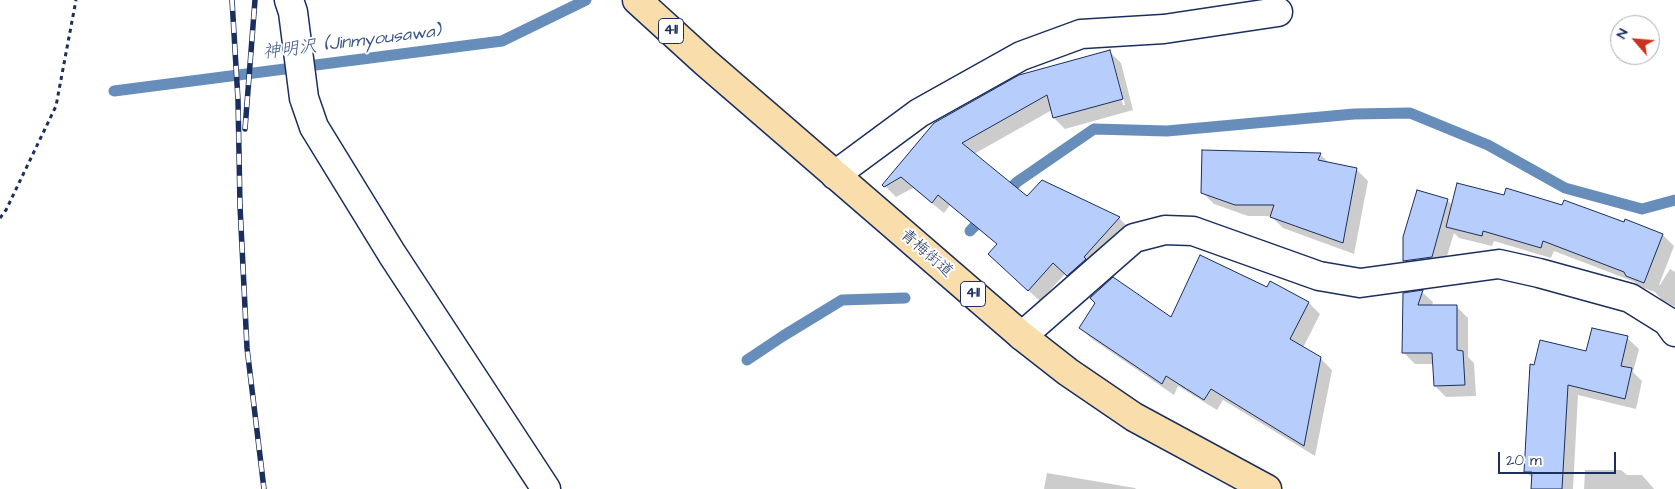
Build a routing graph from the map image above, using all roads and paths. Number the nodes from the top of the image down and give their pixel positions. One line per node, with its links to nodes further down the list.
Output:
1 (76, 0): 6 (path)
2 (636, 0): 5 (highway, 青梅街道 / 411)
3 (291, 6): 9 (street)
4 (1278, 12): 5 (street)
5 (834, 175): 8 (highway, 青梅街道 / 411)
6 (0, 218)
7 (1675, 332): 8 (street)
8 (1022, 336): 10 (highway, 青梅街道 / 411)
9 (546, 489)
10 (1267, 489)

